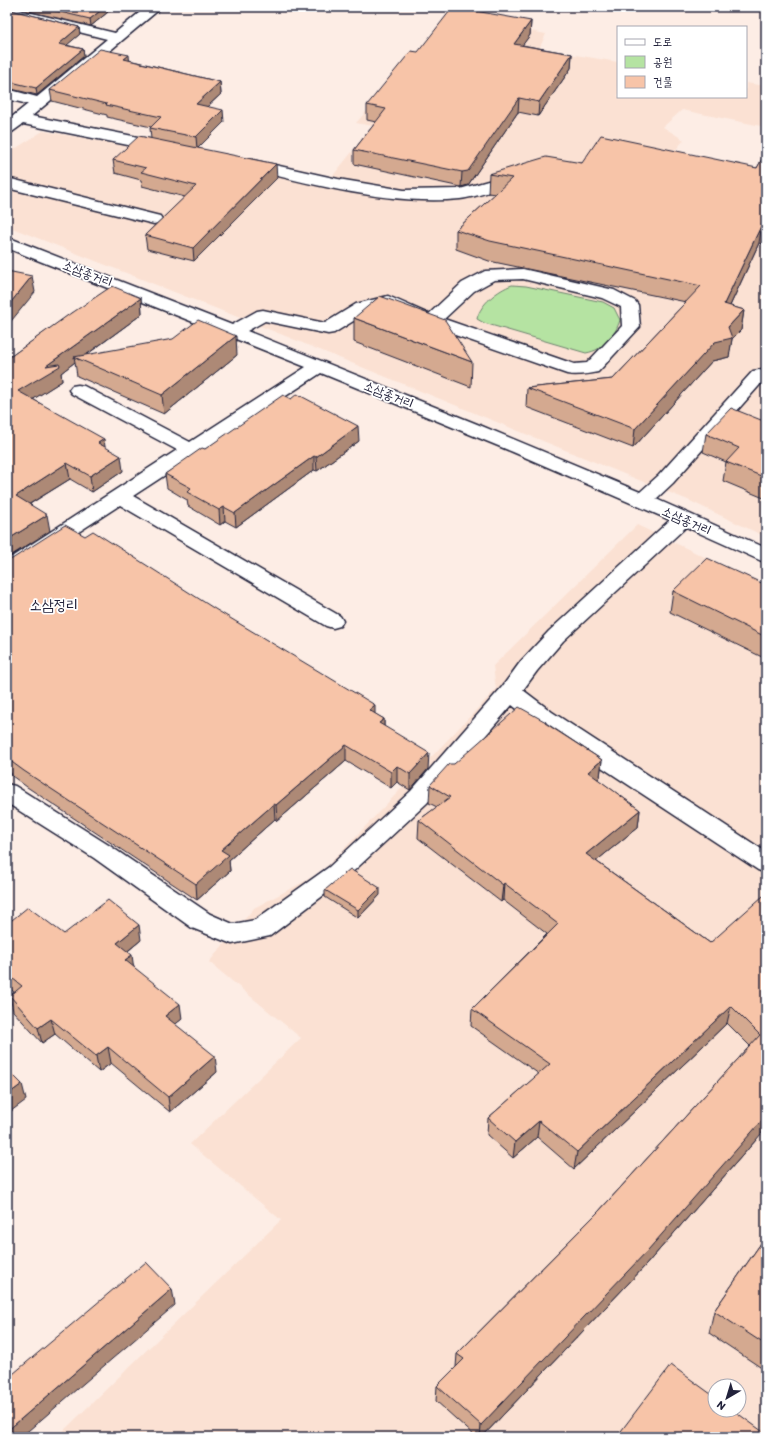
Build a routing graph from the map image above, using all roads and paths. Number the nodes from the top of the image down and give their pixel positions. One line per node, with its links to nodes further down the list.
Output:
1 (155, 7): 3 (street)
2 (7, 10): 3 (street)
3 (118, 38): 5 (street)
4 (7, 94): 5 (street)
5 (39, 102): 6 (street)
6 (21, 119): 7 (street); 8 (street)
7 (7, 129)
8 (181, 150)
9 (233, 161): 10 (street)
10 (534, 173)
11 (7, 183): 12 (street)
12 (154, 220)
13 (7, 242): 15 (street, 소삼종거리)
14 (432, 321): 14 (street); 15 (street)
15 (233, 331): 16 (street, 소삼종거리)
16 (320, 366): 19 (street); 21 (street, 소삼종거리)
17 (759, 374): 21 (street)
18 (78, 390): 19 (street)
19 (191, 450): 20 (street)
20 (119, 496): 24 (street); 25 (street)
21 (644, 500): 22 (street, 소삼종거리)
22 (684, 518): 23 (street, 소삼종거리); 26 (street)
23 (766, 556)
24 (7, 569)
25 (333, 620)
26 (510, 692): 27 (street); 28 (street)
27 (7, 792)
28 (766, 864)

